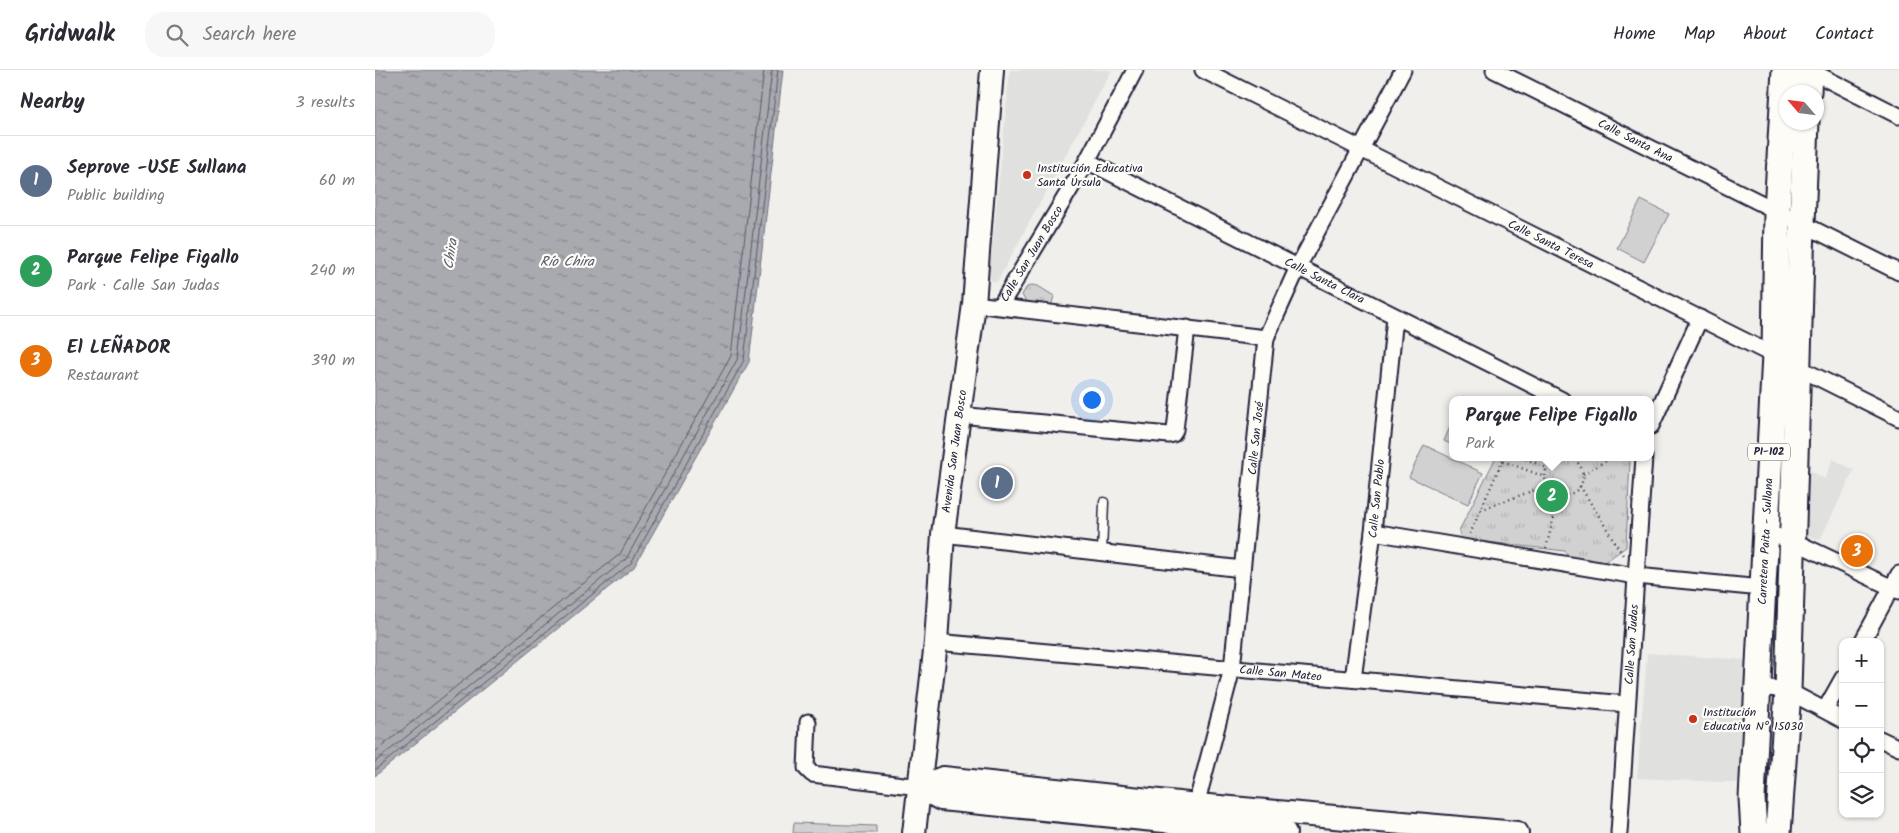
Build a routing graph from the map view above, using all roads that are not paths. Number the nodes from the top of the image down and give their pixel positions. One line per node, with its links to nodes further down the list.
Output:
1 (987, 70): 2 (street)
2 (991, 70): 18 (street, Avenida San Juan Bosco)
3 (1135, 70): 13 (street, Calle San Juan Bosco)
4 (1203, 70): 12 (street, Calle Santa Teresa)
5 (1403, 70): 12 (street, Calle San José)
6 (1494, 70): 14 (street, Calle Santa Ana)
7 (1785, 70): 14 (main road, Carretera Paita - Sullana / PI-102)
8 (1809, 70): 9 (main road); 10 (street)
9 (1808, 85)
10 (1899, 116)
11 (1807, 130): 15 (main road, Carretera Paita - Sullana / PI-102)
12 (1361, 149): 16 (street, Calle San José); 21 (street, Calle Santa Teresa)
13 (1087, 161): 16 (street, Calle Santa Clara); 19 (street, Calle San Juan Bosco)
14 (1777, 212): 15 (street, Calle Santa Ana); 24 (main road, Carretera Paita - Sullana / PI-102)
15 (1802, 224): 17 (street, Calle Santa Ana); 25 (main road, Carretera Paita - Sullana / PI-102)
16 (1298, 267): 20 (street, Calle Santa Clara); 23 (street, Calle San José)
17 (1899, 272)
18 (974, 304): 19 (street); 27 (street, Avenida San Juan Bosco)
19 (1000, 306): 22 (street)
20 (1395, 317): 26 (street, Calle Santa Clara); 32 (street, Calle San Pablo)
21 (1700, 318): 24 (street, Calle Santa Teresa); 29 (street)
22 (1187, 328): 23 (street); 27 (street)
23 (1266, 338): 37 (street, Calle San José)
24 (1775, 355): 25 (street, Calle Santa Teresa); 33 (main road, Carretera Paita - Sullana / PI-102)
25 (1797, 367): 28 (street, Calle Santa Teresa); 35 (main road, Carretera Paita - Sullana / PI-102)
26 (1554, 396)
27 (959, 415): 34 (street, Avenida San Juan Bosco)
28 (1899, 418)
29 (1654, 419)
30 (1644, 461): 39 (street, Calle San Judas)
31 (1104, 502): 36 (lane)
32 (1373, 532): 39 (street); 45 (street, Calle San Pablo)
33 (1765, 532): 35 (street); 40 (main road, Carretera Paita - Sullana / PI-102)
34 (943, 534): 36 (street); 43 (street, Avenida San Juan Bosco)
35 (1791, 540): 41 (street); 48 (main road, Carretera Paita - Sullana / PI-102)
36 (1102, 552): 37 (street)
37 (1242, 569): 44 (street, Calle San José)
38 (1899, 574): 41 (street)
39 (1636, 576): 40 (street); 49 (street, Calle San Judas)
40 (1762, 588): 47 (main road, Carretera Paita - Sullana / PI-102)
41 (1895, 589): 42 (street)
42 (1864, 638)
43 (936, 642): 44 (street, Calle San Mateo); 55 (street, Avenida San Juan Bosco)
44 (1232, 669): 45 (street, Calle San Mateo); 56 (street, Calle San José)
45 (1353, 679): 49 (street, Calle San Mateo)
46 (1840, 683): 50 (street)
47 (1757, 686): 48 (street); 61 (main road, Carretera Paita - Sullana / PI-102)
48 (1788, 691): 50 (street); 62 (main road, Carretera Paita - Sullana / PI-102)
49 (1626, 704): 60 (street, Calle San Judas)
50 (1825, 710): 51 (street)
51 (1839, 718)
52 (809, 722): 55 (street)
53 (1884, 741): 54 (street)
54 (1899, 748)
55 (919, 787): 56 (street); 57 (street, Avenida San Juan Bosco)
56 (1191, 821): 58 (street); 59 (street)
57 (914, 833)
58 (1285, 833)
59 (1517, 833)
60 (1619, 833)
61 (1754, 833)
62 (1778, 833)

